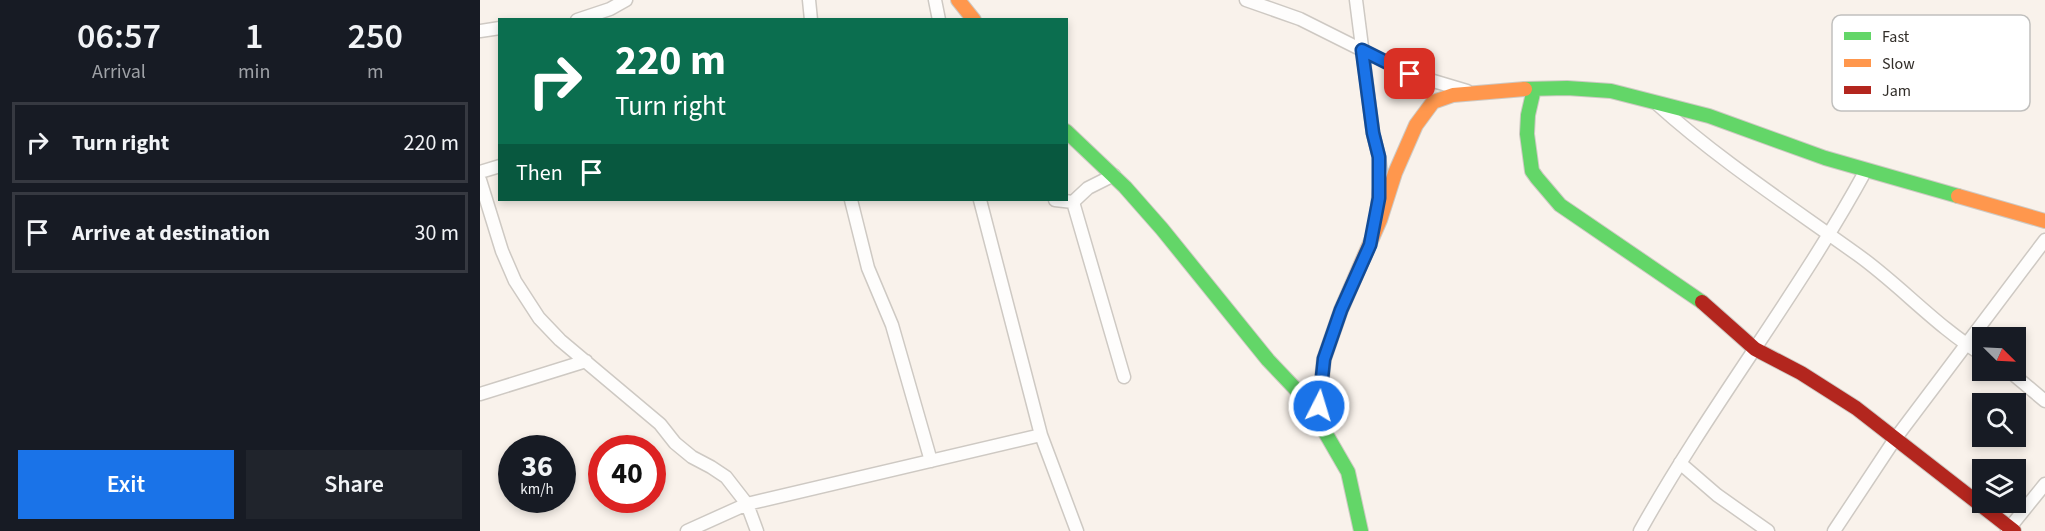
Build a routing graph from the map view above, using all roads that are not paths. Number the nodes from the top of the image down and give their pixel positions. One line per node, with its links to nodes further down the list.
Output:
1 (626, 0): 7 (street)
2 (809, 0): 8 (street)
3 (936, 0): 9 (street)
4 (958, 0): 10 (street)
5 (1246, 0): 13 (street)
6 (1356, 0): 13 (street)
7 (582, 18)
8 (811, 18)
9 (939, 18)
10 (972, 18)
11 (498, 28): 12 (street)
12 (480, 31)
13 (1362, 50): 15 (street); 30 (street)
14 (1534, 89): 15 (street); 16 (street); 33 (street)
15 (1476, 93): 30 (street)
16 (1654, 101): 19 (street); 28 (street)
17 (1068, 133): 21 (street)
18 (498, 167): 20 (street)
19 (1866, 170): 27 (street); 28 (street)
20 (480, 172)
21 (1114, 175): 26 (street); 39 (street)
22 (480, 180): 34 (street)
23 (851, 201): 42 (street)
24 (980, 201): 40 (street)
25 (1064, 201): 26 (street)
26 (1073, 202): 35 (street)
27 (2045, 221)
28 (1827, 235): 31 (street); 33 (street)
29 (2045, 240): 31 (street)
30 (1370, 245): 39 (street)
31 (1967, 345): 32 (street); 41 (street)
32 (1972, 348)
33 (1755, 350): 41 (street); 43 (street)
34 (586, 361): 37 (street); 45 (street)
35 (1124, 377)
36 (2021, 381): 38 (street)
37 (480, 394)
38 (2045, 401)
39 (1322, 427): 50 (street)
40 (1041, 435): 42 (street); 49 (street)
41 (1895, 439): 46 (street); 53 (street)
42 (931, 461): 45 (street)
43 (1680, 463): 51 (street); 52 (street)
44 (2045, 484): 46 (street)
45 (747, 504): 47 (street); 48 (street)
46 (2010, 530)
47 (687, 531)
48 (757, 531)
49 (1077, 531)
50 (1361, 531)
51 (1640, 531)
52 (1768, 531)
53 (1834, 531)

